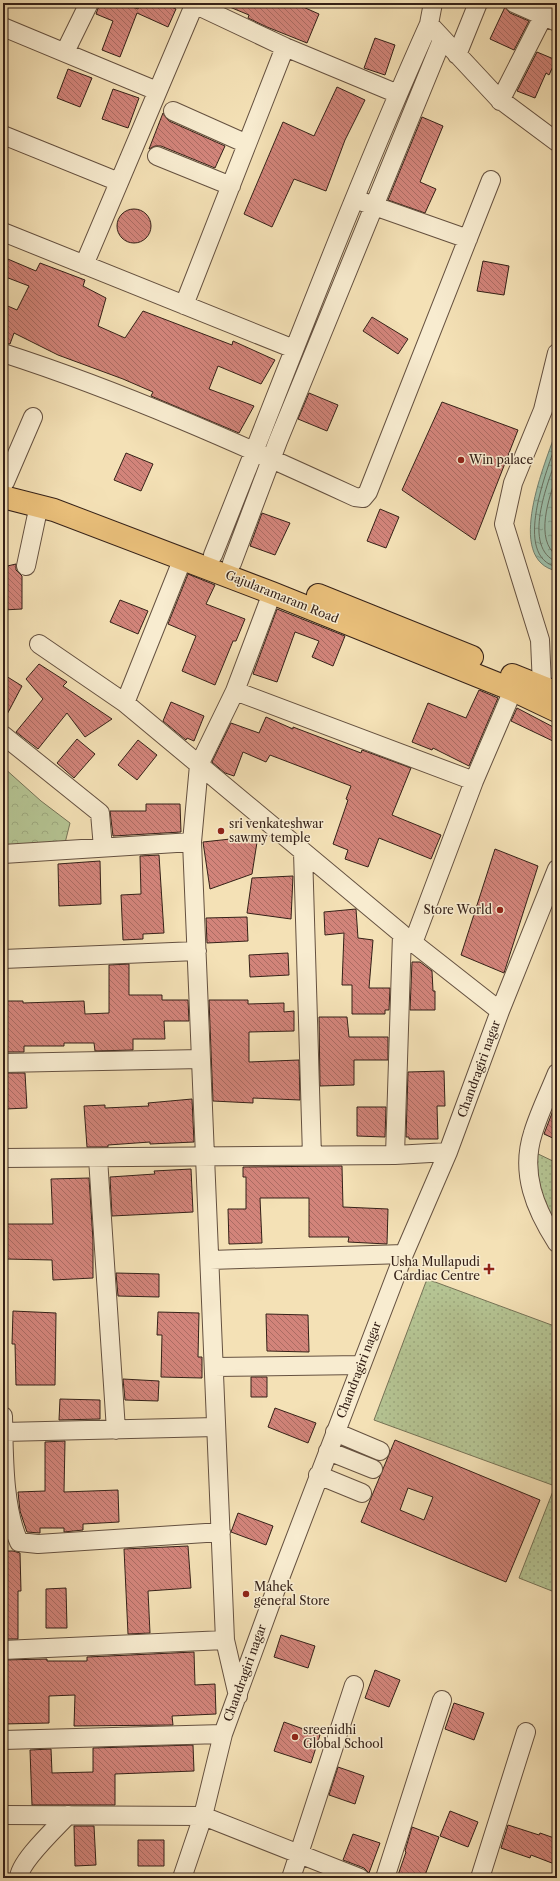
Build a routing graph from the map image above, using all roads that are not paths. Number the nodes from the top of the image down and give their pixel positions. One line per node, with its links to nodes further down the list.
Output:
1 (88, 3): 11 (street)
2 (433, 3): 7 (street)
3 (478, 3): 12 (street)
4 (514, 3): 6 (street)
5 (194, 4): 10 (street); 13 (street)
6 (551, 14): 15 (street)
7 (429, 24): 9 (street); 14 (street)
8 (3, 27): 11 (street)
9 (442, 40): 12 (street); 25 (street)
10 (285, 47): 14 (street); 19 (street)
11 (65, 52): 13 (street)
12 (457, 55): 15 (street)
13 (157, 91): 22 (street)
14 (398, 94): 24 (street)
15 (500, 101): 18 (street)
16 (173, 111): 19 (street)
17 (3, 135): 22 (street)
18 (556, 138)
19 (247, 144): 23 (street)
20 (157, 156): 23 (street)
21 (491, 180): 27 (street)
22 (119, 182): 28 (street)
23 (231, 186): 29 (street)
24 (355, 199): 25 (street); 30 (street)
25 (374, 207): 27 (street); 35 (street)
26 (3, 232): 28 (street)
27 (468, 239): 35 (street)
28 (84, 265): 29 (street)
29 (184, 305): 30 (street)
30 (294, 349): 34 (street)
31 (3, 353): 34 (street)
32 (557, 353): 44 (street)
33 (33, 417): 36 (street)
34 (254, 452): 35 (street); 39 (street)
35 (271, 459): 39 (street)
36 (4, 487): 37 (main road, Gajularamaram Road); 39 (main road, Gajularamaram Road)
37 (39, 506): 38 (main road, Gajularamaram Road); 40 (street)
38 (182, 558): 41 (main road, Gajularamaram Road); 46 (street)
39 (223, 559): 44 (main road, Gajularamaram Road)
40 (26, 566)
41 (272, 593): 43 (main road, Gajularamaram Road); 45 (street)
42 (39, 644): 46 (street)
43 (513, 690): 47 (main road, Gajularamaram Road); 50 (street)
44 (549, 690)
45 (235, 691): 49 (street); 50 (street)
46 (125, 703): 49 (street)
47 (557, 711)
48 (3, 735): 52 (street)
49 (199, 765): 51 (street); 53 (street)
50 (474, 781): 57 (street)
51 (192, 842): 52 (street); 58 (street)
52 (103, 848): 54 (street)
53 (303, 852): 57 (street); 66 (street)
54 (3, 854)
55 (557, 869): 56 (street, Chandragiri nagar)
56 (553, 890): 60 (street, Chandragiri nagar)
57 (408, 939): 60 (street); 65 (street)
58 (197, 951): 59 (street); 61 (street)
59 (3, 959)
60 (500, 1011): 64 (street, Chandragiri nagar)
61 (201, 1059): 62 (street); 67 (street)
62 (3, 1063)
63 (557, 1073): 70 (street)
64 (448, 1152): 65 (street); 71 (street, Chandragiri nagar)
65 (395, 1155): 66 (street)
66 (312, 1156): 67 (street)
67 (205, 1157): 69 (street); 72 (street)
68 (3, 1158): 69 (street)
69 (98, 1158): 77 (street)
70 (557, 1243)
71 (404, 1254): 72 (street); 73 (street, Chandragiri nagar)
72 (210, 1260): 74 (street)
73 (361, 1365): 74 (street); 79 (street, Chandragiri nagar)
74 (214, 1367): 76 (street)
75 (3, 1416): 78 (street)
76 (216, 1427): 77 (street); 86 (street)
77 (116, 1430): 78 (street)
78 (3, 1432): 84 (street)
79 (335, 1432): 80 (street); 81 (street, Chandragiri nagar)
80 (380, 1450)
81 (328, 1451): 82 (street); 83 (street, Chandragiri nagar)
82 (374, 1469)
83 (318, 1475): 85 (street); 90 (street, Chandragiri nagar)
84 (5, 1487): 86 (street)
85 (362, 1493)
86 (221, 1532): 87 (street)
87 (225, 1640): 88 (street); 90 (street)
88 (3, 1650)
89 (354, 1685): 98 (street)
90 (238, 1696): 93 (street, Chandragiri nagar)
91 (442, 1700): 103 (street)
92 (526, 1732): 104 (street)
93 (222, 1734): 94 (street); 97 (street, Chandragiri nagar)
94 (3, 1740)
95 (3, 1815): 96 (street)
96 (68, 1815): 97 (street); 99 (street)
97 (202, 1816): 98 (street); 100 (street, Chandragiri nagar)
98 (299, 1854): 101 (street); 102 (street)
99 (20, 1878)
100 (182, 1878)
101 (291, 1878)
102 (360, 1878)
103 (385, 1878)
104 (480, 1878)

